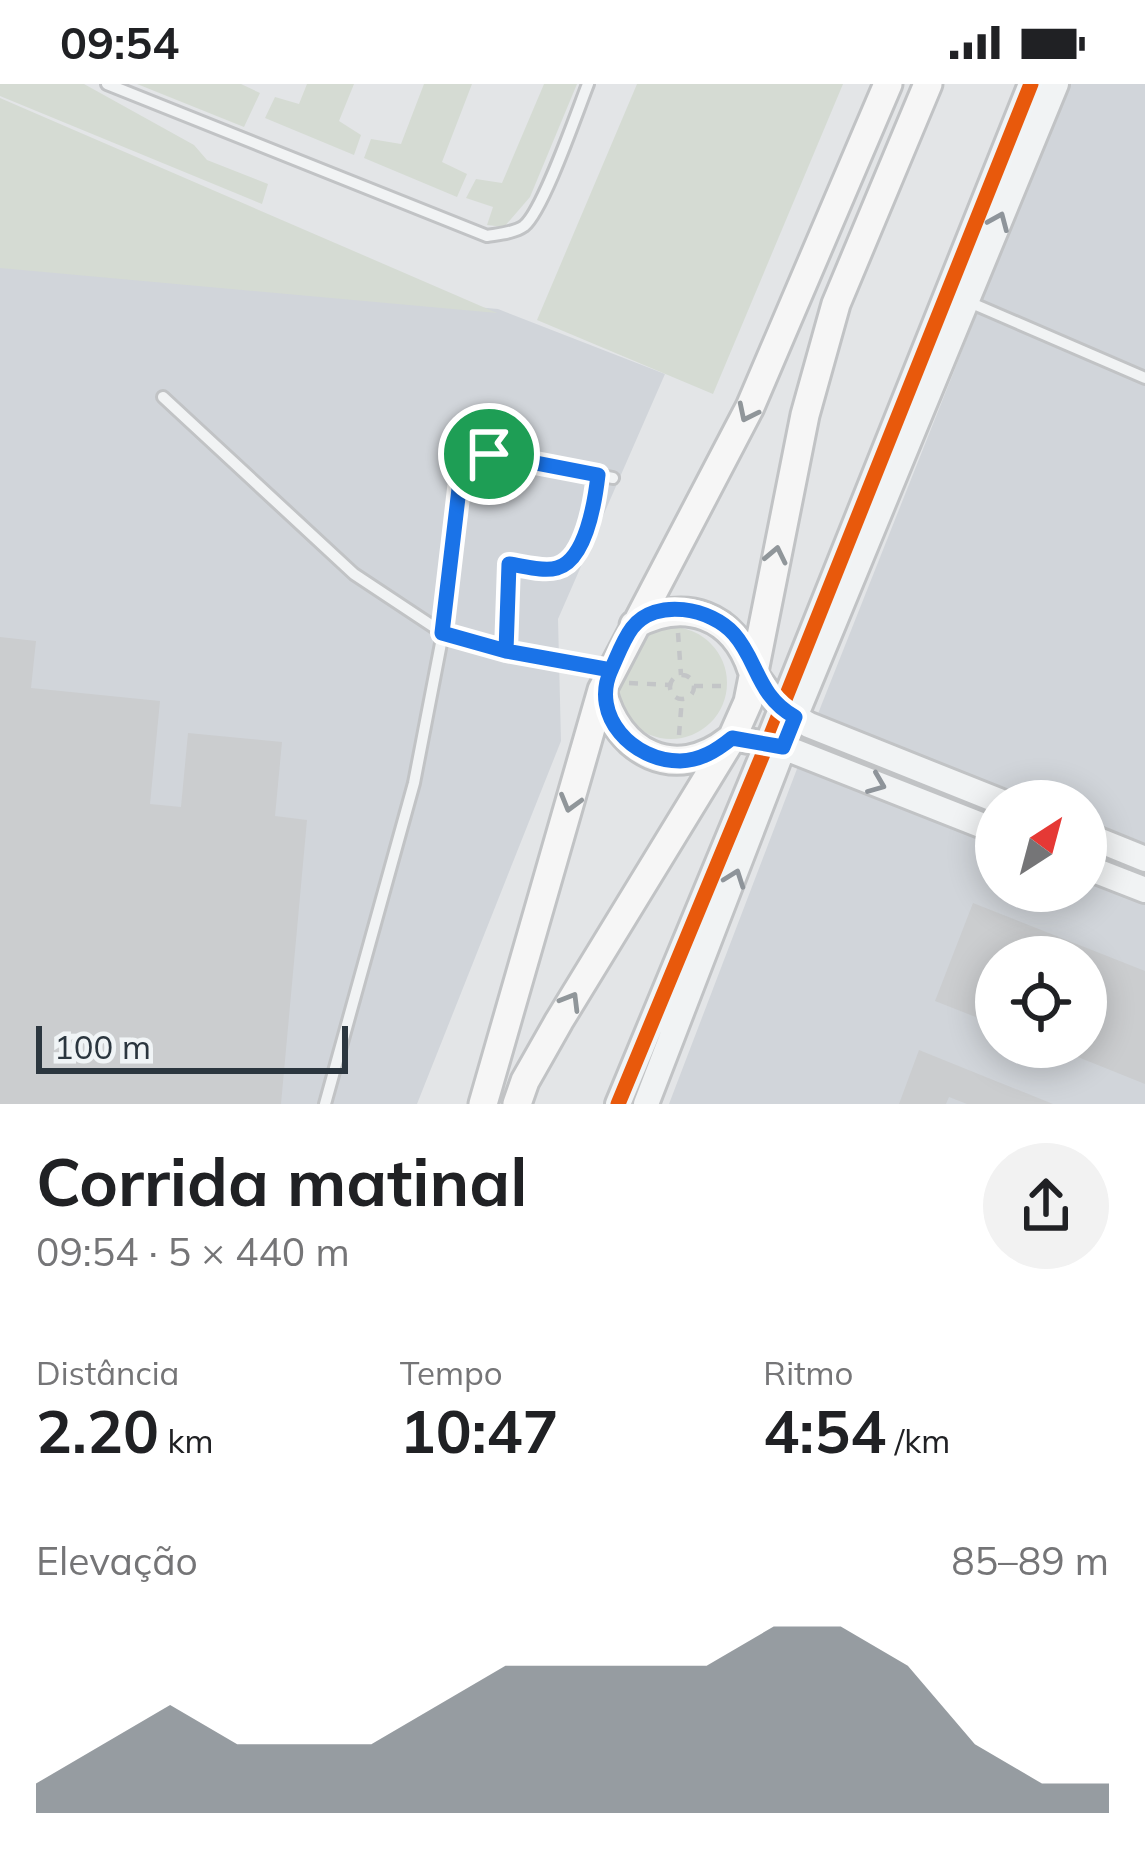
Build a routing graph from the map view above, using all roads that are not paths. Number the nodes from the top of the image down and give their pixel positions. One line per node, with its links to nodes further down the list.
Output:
1 (107, 84): 2 (lane)
2 (588, 84)
3 (928, 84): 15 (main road, one-way to 3)
4 (1031, 84): 17 (street)
5 (1056, 84): 7 (street, one-way to 5)
6 (883, 90): 12 (main road, one-way to 12)
7 (966, 301): 8 (lane); 17 (street)
8 (1145, 378)
9 (163, 397): 13 (lane)
10 (598, 475): 11 (lane); 13 (lane); 14 (lane)
11 (613, 478)
12 (634, 625): 15 (main road); 16 (main road)
13 (442, 633): 14 (lane); 28 (lane)
14 (506, 651): 16 (lane)
15 (751, 678): 17 (street); 18 (main road)
16 (606, 681): 18 (main road); 29 (main road, one-way to 29)
17 (788, 713): 19 (street); 20 (street)
18 (732, 738): 19 (street); 30 (main road, one-way to 18)
19 (776, 744): 21 (street, one-way to 21); 26 (street); 27 (street, one-way to 19)
20 (975, 791)
21 (975, 823)
22 (1107, 844): 23 (street)
23 (1145, 859)
24 (1107, 875): 25 (street)
25 (1145, 890)
26 (684, 938): 27 (street); 31 (street)
27 (709, 947): 32 (street)
28 (325, 1104)
29 (483, 1104)
30 (517, 1104)
31 (618, 1104)
32 (646, 1104)

